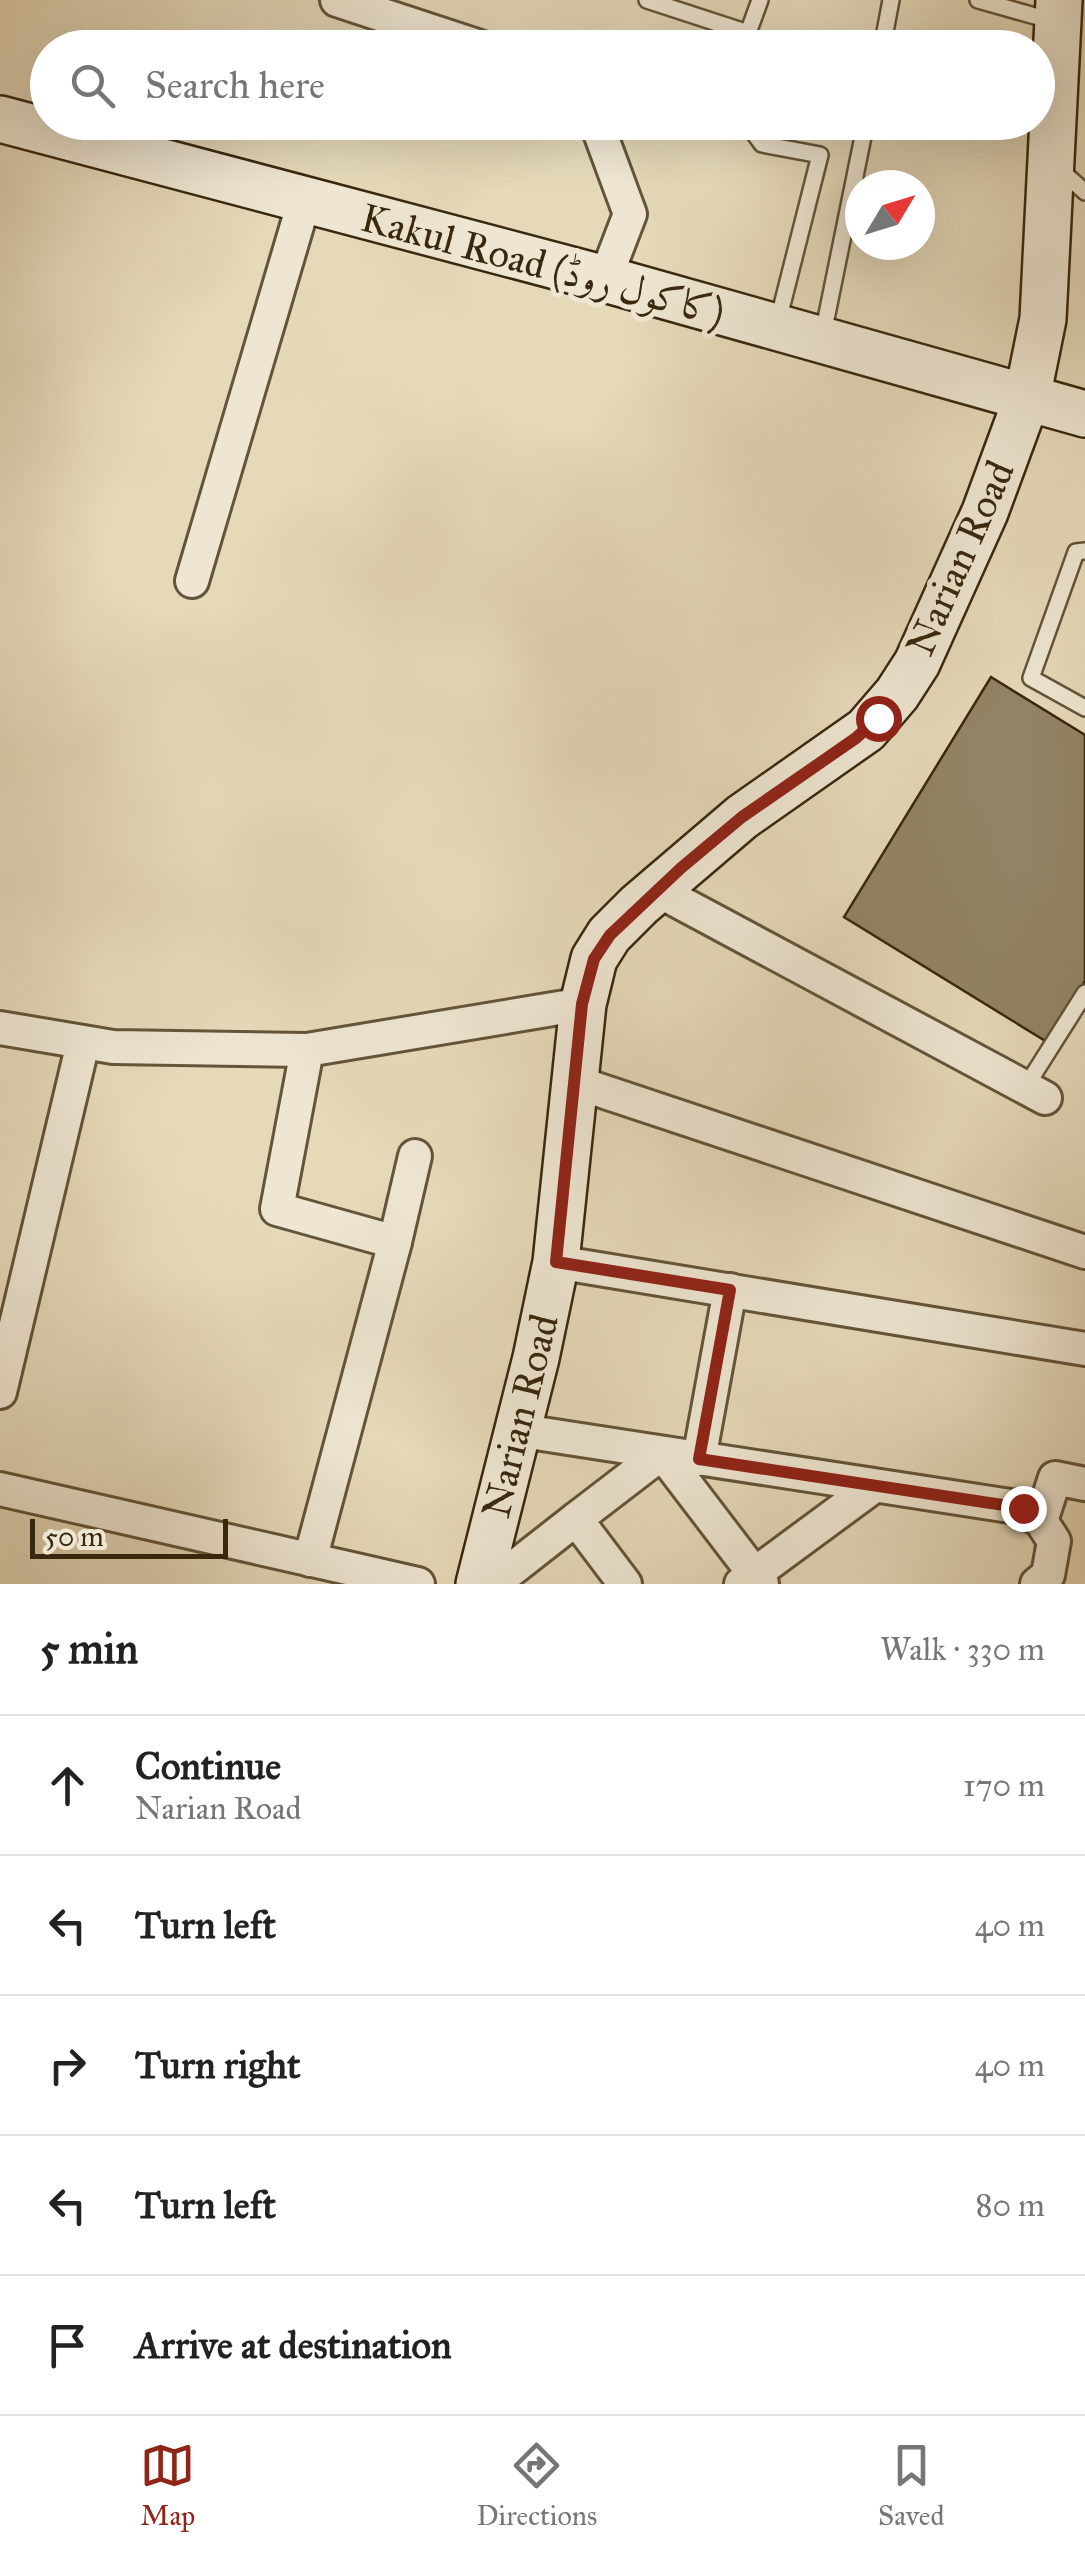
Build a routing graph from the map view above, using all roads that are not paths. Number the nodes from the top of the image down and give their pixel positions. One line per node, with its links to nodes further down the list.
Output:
1 (338, 0): 7 (street)
2 (646, 0): 8 (lane)
3 (760, 0): 9 (lane)
4 (891, 0): 10 (lane)
5 (978, 0): 6 (lane)
6 (1058, 11): 11 (main road, Narian Road)
7 (429, 30)
8 (722, 30)
9 (750, 30)
10 (885, 30)
11 (1055, 68)
12 (0, 119): 13 (main road, Kakul Road (کاکول روڈ))
13 (30, 127)
14 (77, 140): 21 (main road, Kakul Road (کاکول روڈ))
15 (603, 140): 22 (street)
16 (759, 140): 23 (lane)
17 (862, 140): 24 (lane)
18 (1051, 140): 19 (main road, Narian Road)
19 (1050, 162): 20 (lane); 25 (main road, Narian Road)
20 (1085, 192)
21 (304, 202): 22 (main road, Kakul Road (کاکول روڈ)); 28 (street)
22 (605, 278): 23 (main road, Kakul Road (کاکول روڈ))
23 (776, 327): 24 (main road, Kakul Road (کاکول روڈ))
24 (822, 340): 25 (main road, Kakul Road (کاکول روڈ))
25 (1027, 398): 26 (main road, Kakul Road (کاکول روڈ)); 30 (main road, Narian Road)
26 (1085, 414)
27 (1085, 551): 29 (lane)
28 (192, 581)
29 (1085, 708)
30 (656, 890): 32 (main road, Narian Road); 37 (street)
31 (1085, 993): 37 (lane)
32 (582, 1004): 35 (street); 36 (main road, Narian Road)
33 (0, 1028): 34 (street)
34 (83, 1042): 35 (street); 44 (street)
35 (307, 1050): 39 (street)
36 (575, 1082): 40 (street); 41 (main road, Narian Road)
37 (1035, 1093)
38 (415, 1156): 39 (street)
39 (395, 1242): 53 (street)
40 (1085, 1252)
41 (556, 1262): 42 (street); 45 (main road, Narian Road)
42 (730, 1290): 43 (street); 47 (street)
43 (1085, 1349)
44 (0, 1392)
45 (516, 1430): 46 (street); 56 (main road, Narian Road)
46 (662, 1453): 47 (street); 51 (street); 54 (street)
47 (699, 1459): 49 (street)
48 (1085, 1484): 52 (street)
49 (874, 1486): 52 (street); 54 (street)
50 (0, 1489): 53 (street)
51 (576, 1519): 57 (street); 58 (street)
52 (1041, 1521): 59 (street)
53 (310, 1560): 55 (street)
54 (752, 1581)
55 (418, 1584)
56 (479, 1584)
57 (492, 1584)
58 (624, 1584)
59 (1037, 1584)

